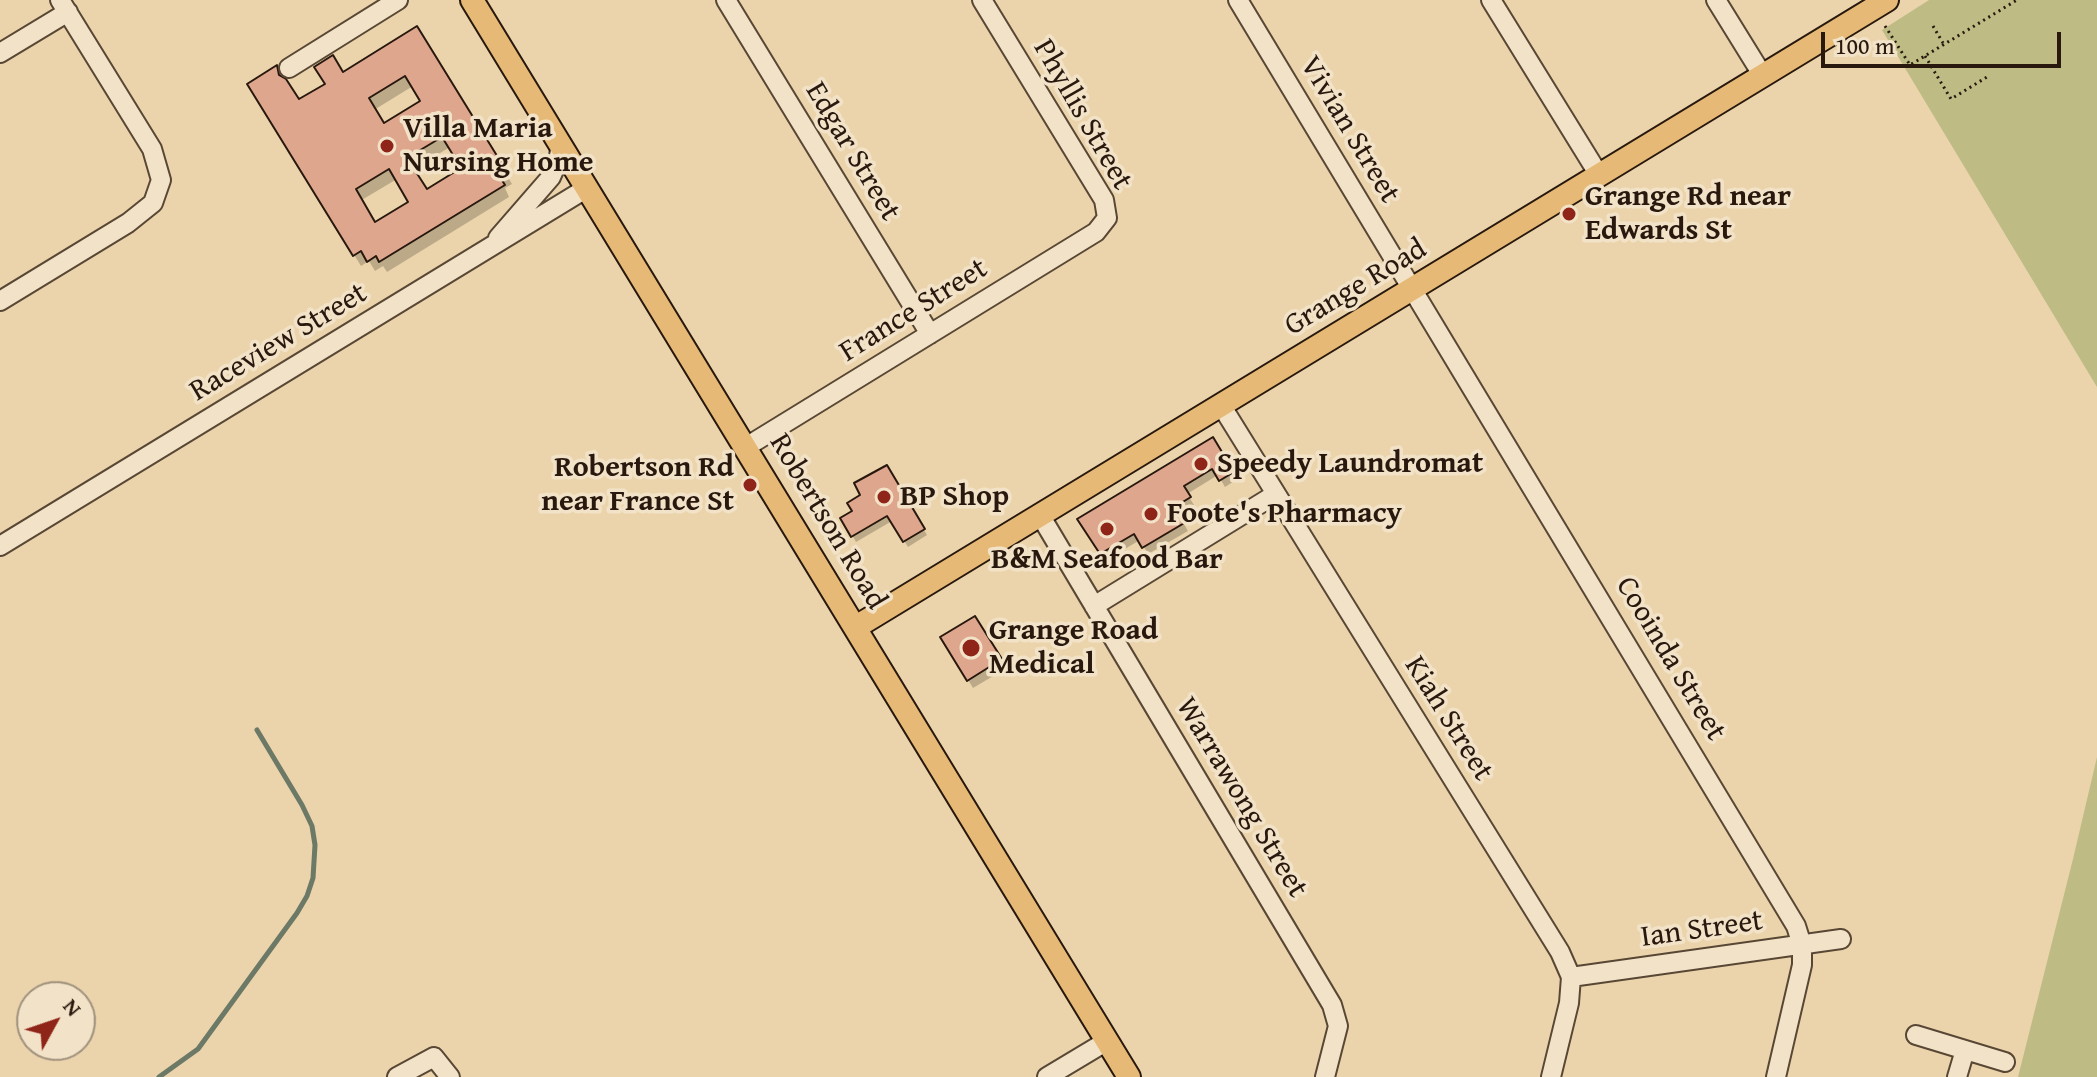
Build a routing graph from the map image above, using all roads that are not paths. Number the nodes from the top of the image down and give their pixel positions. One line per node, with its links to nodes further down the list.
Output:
1 (398, 0): 11 (street)
2 (472, 0): 13 (main road, Robertson Road)
3 (726, 0): 20 (street, Edgar Street)
4 (982, 0): 16 (street, Phyllis Street)
5 (1238, 0): 18 (street, Vivian Street)
6 (1491, 0): 14 (street)
7 (1716, 0): 12 (street)
8 (1887, 0): 12 (main road, Grange Road)
9 (64, 6): 10 (street); 19 (street)
10 (0, 53)
11 (289, 68)
12 (1763, 76): 14 (main road, Grange Road)
13 (561, 145): 15 (main road, Robertson Road); 17 (street)
14 (1599, 175): 18 (main road, Grange Road)
15 (587, 188): 17 (street, Raceview Street); 22 (main road, Robertson Road)
16 (1107, 218): 20 (street, France Street)
17 (492, 247): 25 (street, Raceview Street)
18 (1413, 289): 21 (main road, Grange Road); 29 (street, Cooinda Street)
19 (0, 301)
20 (930, 334): 22 (street, France Street)
21 (1221, 405): 23 (street, Kiah Street); 24 (main road, Grange Road)
22 (746, 447): 27 (main road, Robertson Road)
23 (1276, 494): 26 (street); 30 (street, Kiah Street)
24 (1040, 515): 26 (street, Warrawong Street); 27 (main road, Grange Road)
25 (0, 546)
26 (1094, 606): 39 (street, Warrawong Street)
27 (856, 627): 32 (main road, Robertson Road)
28 (1841, 939): 29 (street, Ian Street)
29 (1802, 945): 30 (street, Ian Street); 41 (street, Cooinda Street)
30 (1571, 977): 40 (street)
31 (1916, 1035): 33 (street)
32 (1107, 1041): 37 (street); 38 (main road, Robertson Road)
33 (1965, 1050): 34 (street); 42 (street)
34 (2005, 1062)
35 (397, 1077): 36 (street)
36 (450, 1077)
37 (1047, 1077)
38 (1129, 1077)
39 (1325, 1077)
40 (1551, 1077)
41 (1776, 1077)
42 (1957, 1077)

